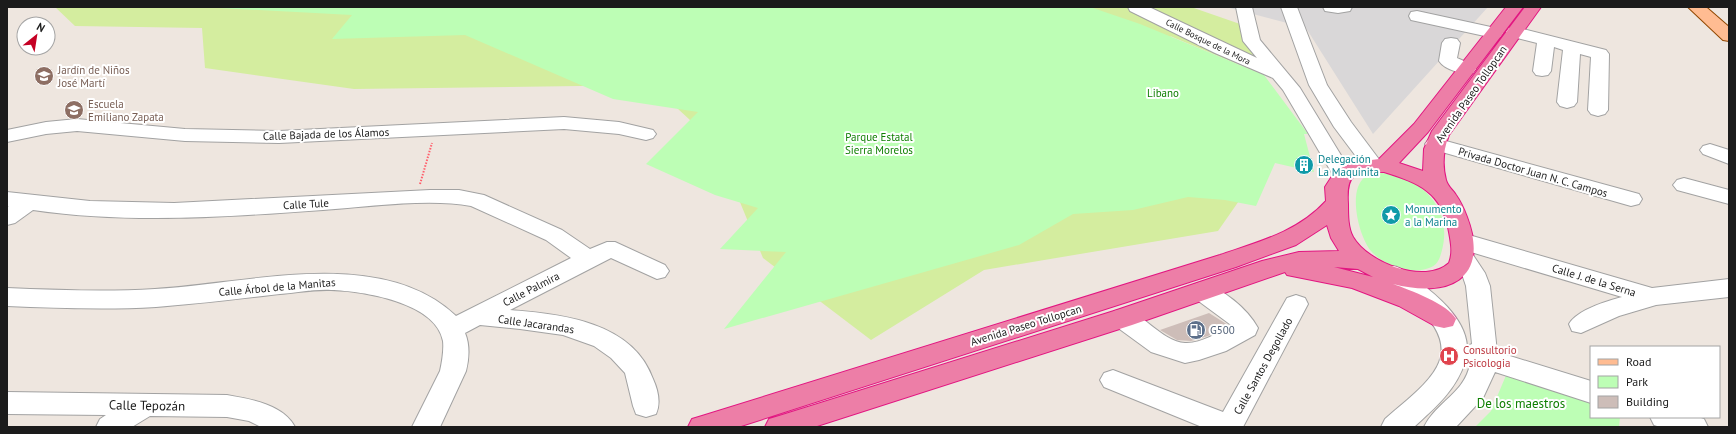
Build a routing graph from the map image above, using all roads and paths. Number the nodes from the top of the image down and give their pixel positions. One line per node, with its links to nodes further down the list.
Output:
1 (1136, 7): 20 (street, Calle Bosque de la Mora)
2 (1244, 7): 20 (street)
3 (1289, 7): 29 (street)
4 (1331, 7): 5 (street)
5 (1344, 7)
6 (1515, 7): 13 (highway, Avenida Paseo Tollopcan)
7 (1533, 7): 12 (highway, Avenida Paseo Tollopcan)
8 (1696, 7): 14 (main road)
9 (1718, 7): 11 (main road)
10 (1418, 14): 13 (street)
11 (1729, 17)
12 (1515, 32): 15 (street); 26 (highway, Avenida Paseo Tollopcan)
13 (1494, 33): 18 (highway, Avenida Paseo Tollopcan)
14 (1729, 36)
15 (1546, 40): 17 (street); 19 (street)
16 (1451, 43): 18 (street)
17 (1572, 46): 21 (street); 22 (street)
18 (1467, 69): 29 (highway, Avenida Paseo Tollopcan)
19 (1542, 71)
20 (1281, 76): 30 (street)
21 (1567, 102)
22 (1598, 110)
23 (436, 129): 24 (street, Calle Bajada de los Álamos); 25 (street, Calle Bajada de los Álamos); 34 (path)
24 (646, 134)
25 (7, 136)
26 (1435, 144): 32 (highway, Avenida Paseo Tollopcan); 35 (street, Privada Doctor Juan N. C. Campos)
27 (1710, 150): 28 (street)
28 (1729, 158)
29 (1379, 166): 30 (highway); 32 (highway)
30 (1343, 174): 37 (highway)
31 (1684, 185): 33 (street)
32 (1438, 188): 39 (highway)
33 (1729, 197)
34 (415, 198): 36 (street, Calle Tule); 40 (street, Calle Tule)
35 (1631, 199)
36 (17, 201): 38 (street)
37 (1337, 202): 41 (highway); 67 (highway, Avenida Paseo Tollopcan)
38 (7, 218)
39 (1462, 250): 44 (highway); 48 (street, Calle J. de la Serna); 56 (street)
40 (589, 260): 43 (street, Calle Palmira); 50 (street, Calle Palmira)
41 (1367, 263): 42 (highway, Avenida Paseo Tollopcan); 44 (highway)
42 (1270, 267): 46 (highway, Avenida Paseo Tollopcan); 52 (highway)
43 (656, 271)
44 (1391, 274): 52 (street)
45 (1729, 288): 48 (street, Calle J. de la Serna)
46 (1201, 291): 51 (highway, Avenida Paseo Tollopcan); 51 (street)
47 (7, 297): 54 (street, Calle Árbol de la Manitas)
48 (1652, 297): 53 (street)
49 (1296, 304): 63 (street, Calle Santos Degollado)
50 (479, 316): 54 (street, Calle Palmira); 61 (street, Calle Jacarandas)
51 (1123, 318): 68 (highway, Avenida Paseo Tollopcan)
52 (1444, 319): 55 (street)
53 (1581, 324)
54 (451, 329): 66 (street, Calle Árbol de la Manitas)
55 (1454, 351): 56 (street); 69 (street)
56 (1485, 357): 58 (street); 70 (street)
57 (1113, 380): 63 (street)
58 (1590, 392)
59 (7, 403): 60 (street, Calle Tepozán)
60 (145, 405): 64 (street); 65 (street, Calle Tepozán)
61 (646, 406)
62 (1667, 418): 71 (street)
63 (1229, 426)
64 (110, 427)
65 (281, 427)
66 (426, 427)
67 (702, 427)
68 (779, 427)
69 (1395, 427)
70 (1438, 427)
71 (1694, 427)

